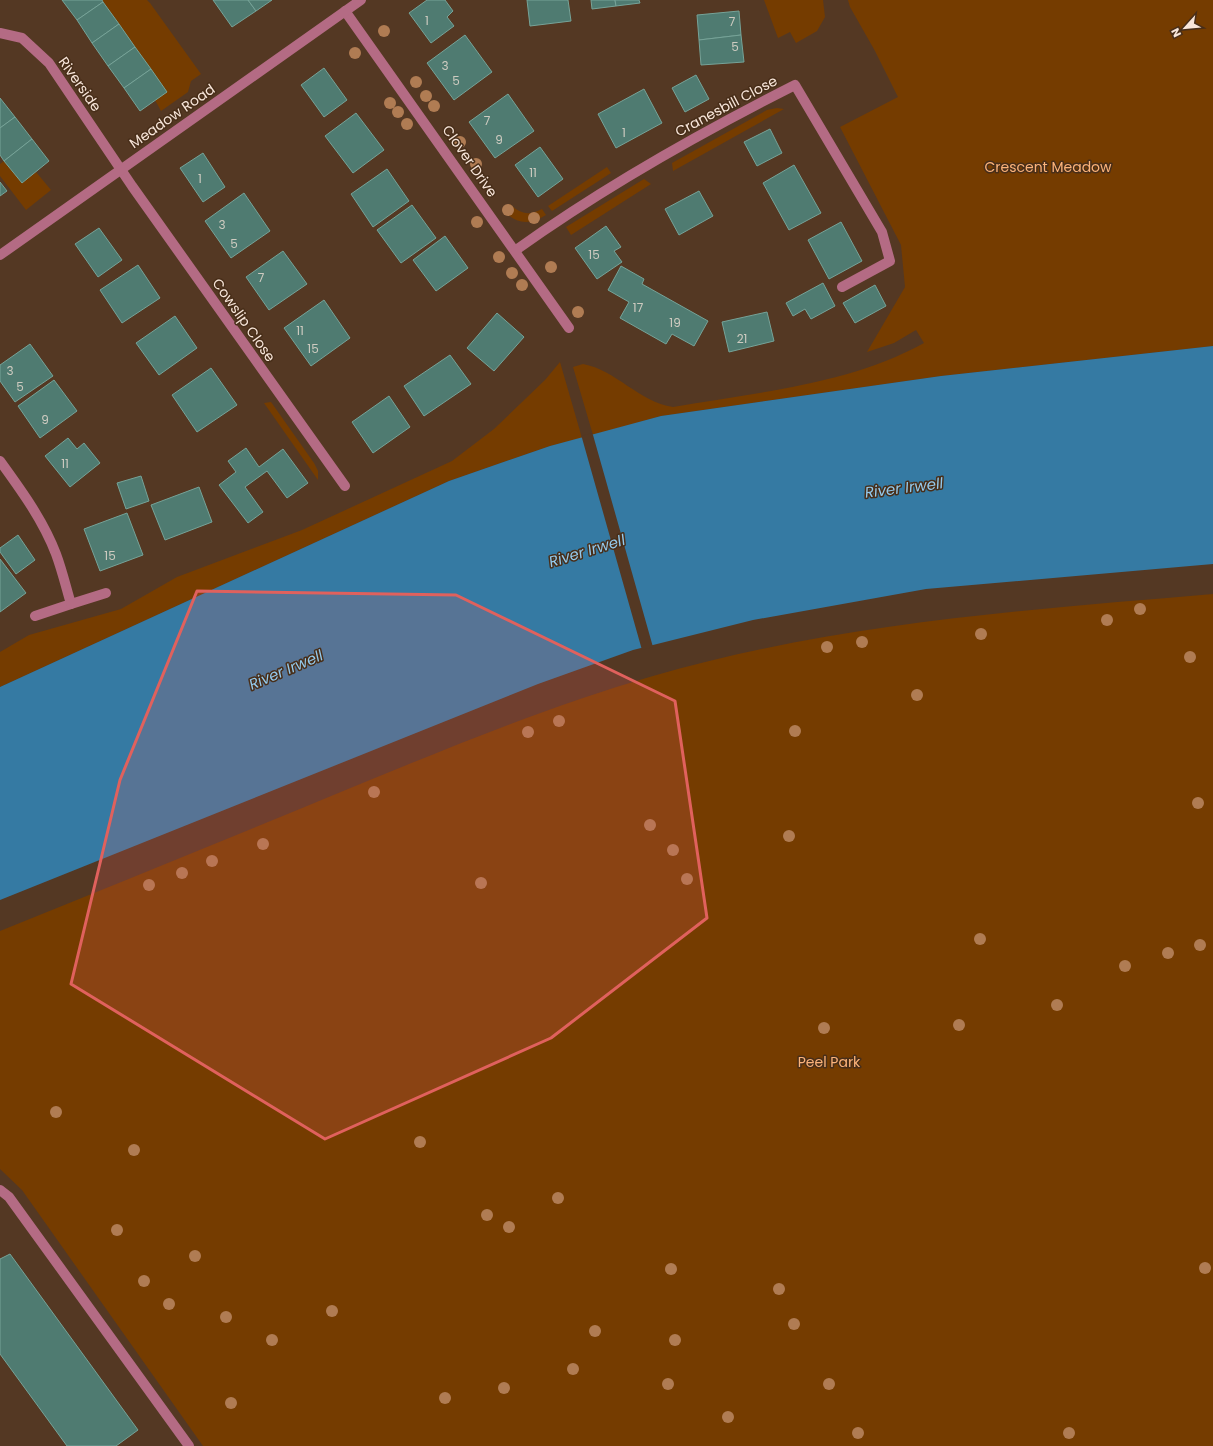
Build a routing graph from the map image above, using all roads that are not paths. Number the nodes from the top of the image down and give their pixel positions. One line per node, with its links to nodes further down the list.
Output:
1 (361, 0): 2 (street, Meadow Road)
2 (345, 10): 4 (street, Meadow Road); 5 (street, Clover Drive)
3 (0, 33): 4 (street, Riverside)
4 (120, 169): 6 (street, Meadow Road); 10 (street, Cowslip Close)
5 (516, 250): 7 (street, Cranesbill Close); 8 (street, Clover Drive)
6 (0, 255)
7 (842, 287)
8 (569, 328)
9 (0, 461): 12 (street)
10 (345, 486)
11 (106, 593): 12 (street)
12 (71, 604): 13 (street)
13 (34, 616)
14 (0, 1190): 15 (street)
15 (189, 1446)

